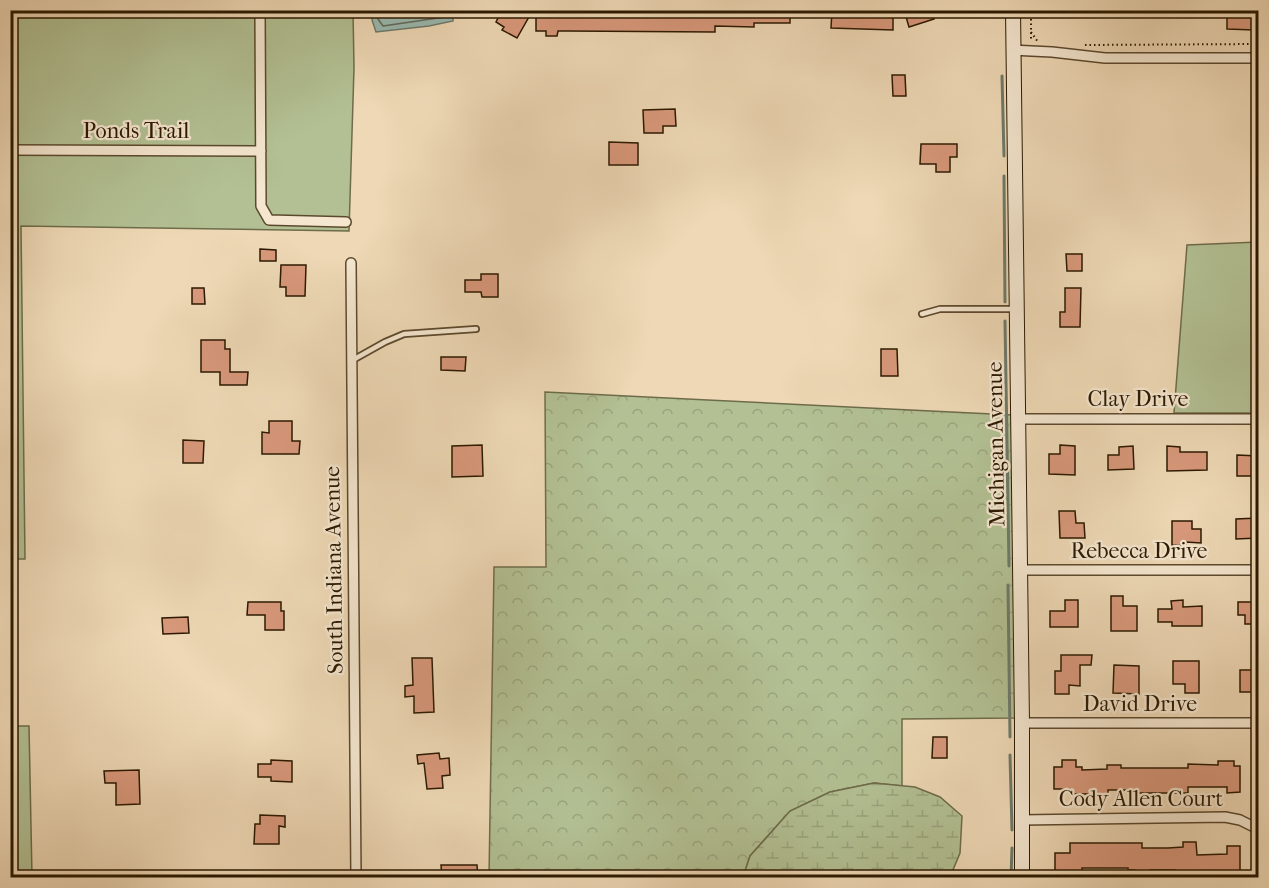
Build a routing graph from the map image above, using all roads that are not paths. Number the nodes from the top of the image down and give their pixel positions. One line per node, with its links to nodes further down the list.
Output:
1 (260, 10): 6 (street)
2 (1013, 10): 3 (street, Michigan Avenue)
3 (1012, 50): 4 (street); 9 (street, Michigan Avenue)
4 (1258, 58)
5 (10, 150): 6 (street, Ponds Trail)
6 (261, 151): 7 (street)
7 (346, 222)
8 (351, 263): 12 (street, South Indiana Avenue)
9 (1016, 309): 10 (lane); 13 (street, Michigan Avenue)
10 (922, 314)
11 (476, 329): 12 (lane)
12 (351, 361): 21 (street, South Indiana Avenue)
13 (1017, 419): 14 (street, Clay Drive); 15 (street, Michigan Avenue)
14 (1258, 419)
15 (1019, 570): 16 (street, Rebecca Drive); 17 (street, Michigan Avenue)
16 (1258, 570)
17 (1022, 723): 18 (street, David Drive); 19 (street, Michigan Avenue)
18 (1258, 723)
19 (1021, 820): 20 (street, Cody Allen Court); 22 (street, Michigan Avenue)
20 (1258, 829)
21 (356, 878)
22 (1022, 878)

